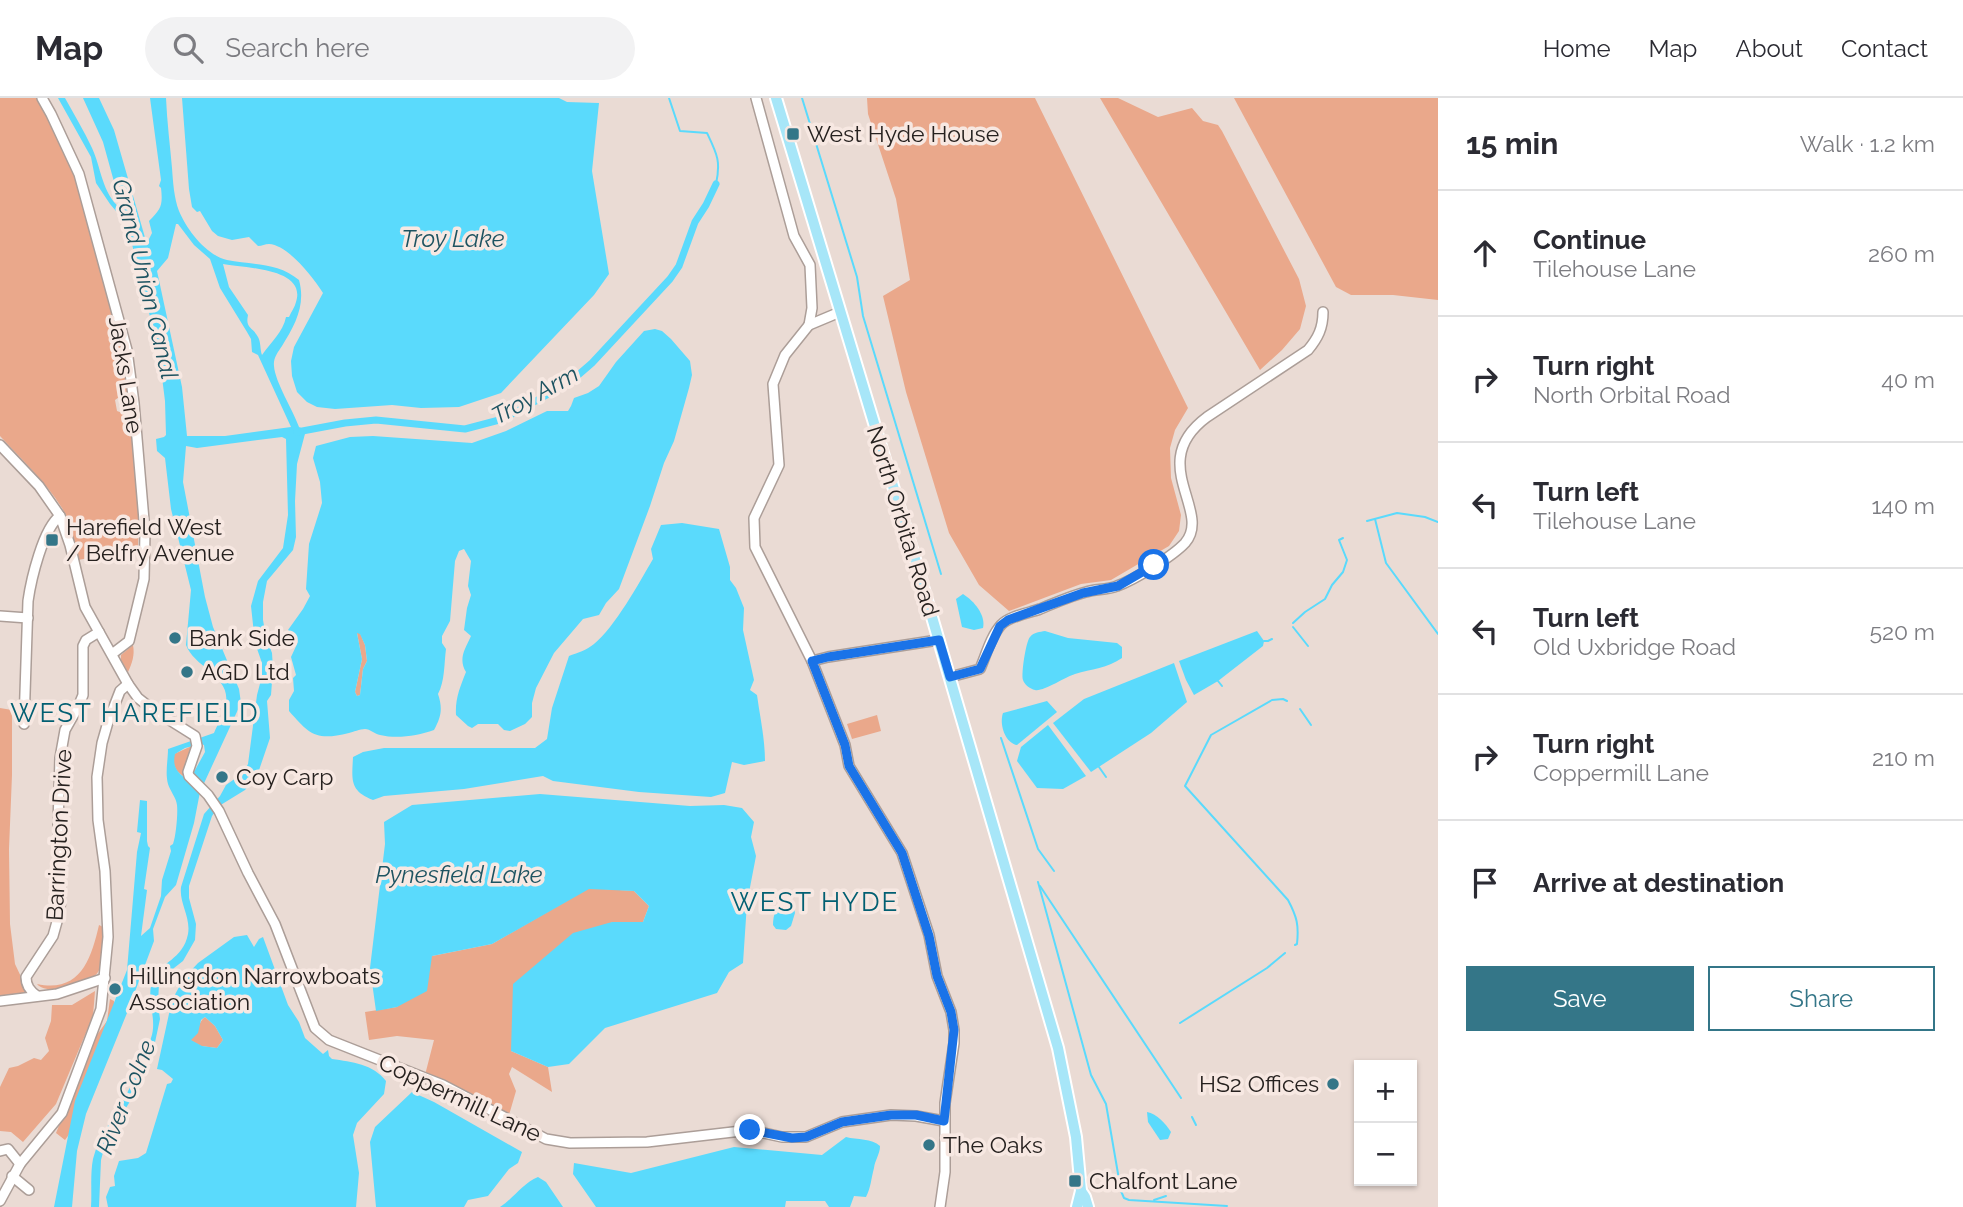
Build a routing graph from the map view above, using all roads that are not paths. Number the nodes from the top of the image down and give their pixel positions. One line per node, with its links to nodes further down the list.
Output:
1 (42, 98): 14 (street, Jacks Lane)
2 (756, 98): 4 (street)
3 (776, 98): 6 (main road, North Orbital Road)
4 (812, 308): 6 (street); 7 (street)
5 (1323, 312): 16 (street)
6 (835, 314): 7 (street); 13 (main road, North Orbital Road)
7 (809, 325): 15 (street)
8 (1, 449): 9 (street, Coppermill Lane)
9 (60, 516): 11 (street); 12 (street, Coppermill Lane)
10 (0, 616): 11 (street)
11 (27, 618): 18 (street)
12 (99, 632): 14 (street, Coppermill Lane); 20 (street, Barrington Drive)
13 (939, 640): 15 (street); 16 (main road, North Orbital Road)
14 (112, 654): 17 (street, Coppermill Lane)
15 (812, 661): 22 (street)
16 (950, 677): 27 (main road, North Orbital Road)
17 (128, 684): 19 (street); 22 (street, Coppermill Lane)
18 (24, 723)
19 (105, 978): 20 (street); 24 (street)
20 (37, 996): 21 (street)
21 (0, 1001)
22 (944, 1121): 29 (street)
23 (0, 1151): 24 (street)
24 (20, 1164): 25 (street)
25 (12, 1176): 26 (street); 28 (street)
26 (29, 1189)
27 (1081, 1191): 30 (main road, North Orbital Road); 31 (main road, North Orbital Road)
28 (0, 1201)
29 (940, 1207)
30 (1077, 1207)
31 (1088, 1207)

